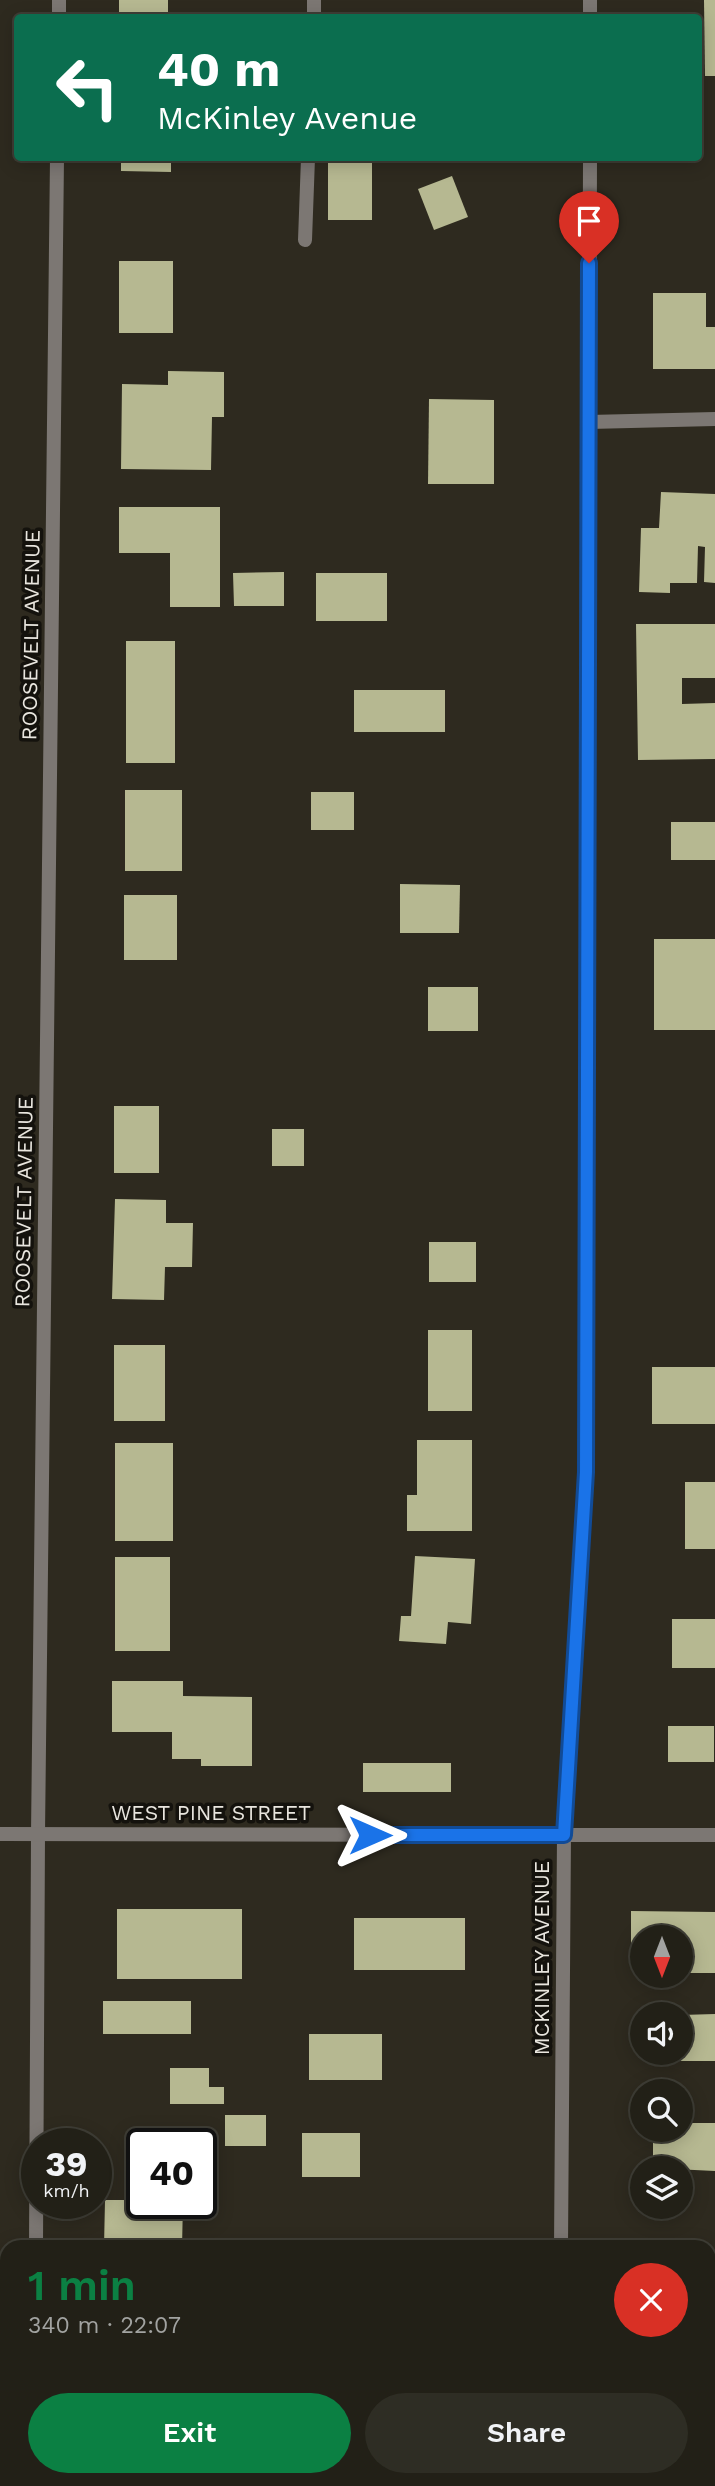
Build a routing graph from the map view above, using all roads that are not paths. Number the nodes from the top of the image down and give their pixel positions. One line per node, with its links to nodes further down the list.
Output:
1 (57, 161): 8 (street, ROOSEVELT AVENUE)
2 (308, 161): 4 (street)
3 (590, 161): 6 (street, MCKINLEY AVENUE)
4 (305, 240)
5 (715, 419): 6 (street)
6 (589, 422): 9 (street, MCKINLEY AVENUE)
7 (0, 1834): 8 (street, WEST PINE STREET)
8 (38, 1834): 9 (street, WEST PINE STREET); 11 (street, ROOSEVELT AVENUE)
9 (564, 1835): 10 (street, WEST PINE STREET); 12 (street, MCKINLEY AVENUE)
10 (715, 1835)
11 (36, 2240)
12 (561, 2240)

